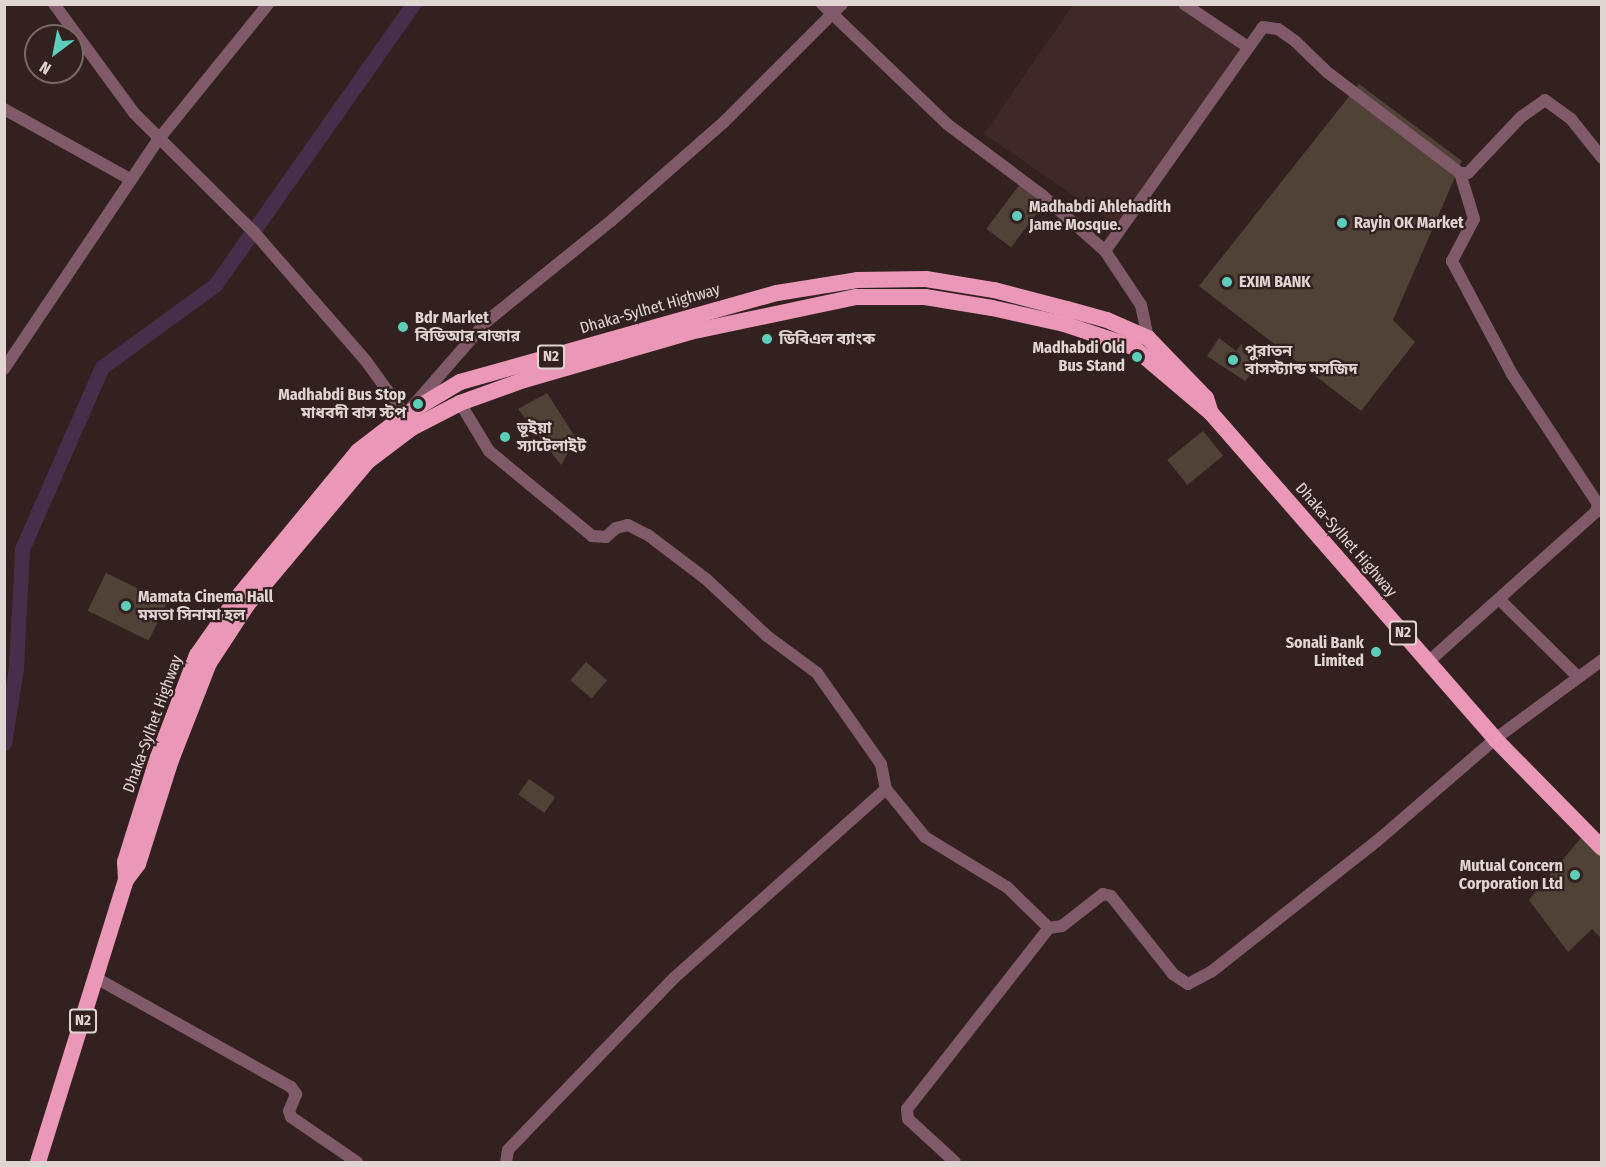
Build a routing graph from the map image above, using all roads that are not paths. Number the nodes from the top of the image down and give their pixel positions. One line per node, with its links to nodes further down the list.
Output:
1 (54, 4): 9 (street)
2 (268, 4): 9 (street)
3 (822, 4): 6 (street)
4 (842, 4): 6 (street)
5 (1184, 4): 7 (street)
6 (832, 14): 13 (street); 18 (street)
7 (1248, 47): 11 (street); 13 (street)
8 (4, 109): 12 (street)
9 (158, 140): 12 (street); 18 (street)
10 (1602, 158): 11 (street)
11 (1460, 173): 19 (street)
12 (130, 179): 15 (street)
13 (1105, 251): 14 (street)
14 (1148, 338): 17 (highway, Dhaka-Sylhet Highway / N2); 18 (highway, Dhaka-Sylhet Highway / N2)
15 (4, 369)
16 (460, 403): 17 (highway, Dhaka-Sylhet Highway / N2); 24 (street); 26 (highway, Dhaka-Sylhet Highway / N2)
17 (1211, 413): 21 (highway, Dhaka-Sylhet Highway / N2)
18 (405, 415): 26 (highway, Dhaka-Sylhet Highway / N2)
19 (1499, 599): 21 (street); 22 (street)
20 (1602, 660): 22 (street)
21 (1428, 662): 23 (highway, Dhaka-Sylhet Highway / N2)
22 (1578, 678): 23 (street)
23 (1495, 739): 25 (highway, Dhaka-Sylhet Highway / N2); 27 (street)
24 (886, 789): 27 (street); 31 (street)
25 (1602, 848)
26 (126, 880): 28 (highway, Dhaka-Sylhet Highway / N2)
27 (1049, 928): 32 (street)
28 (96, 978): 29 (highway, Dhaka-Sylhet Highway / N2); 30 (street)
29 (39, 1162)
30 (357, 1162)
31 (506, 1162)
32 (955, 1162)

